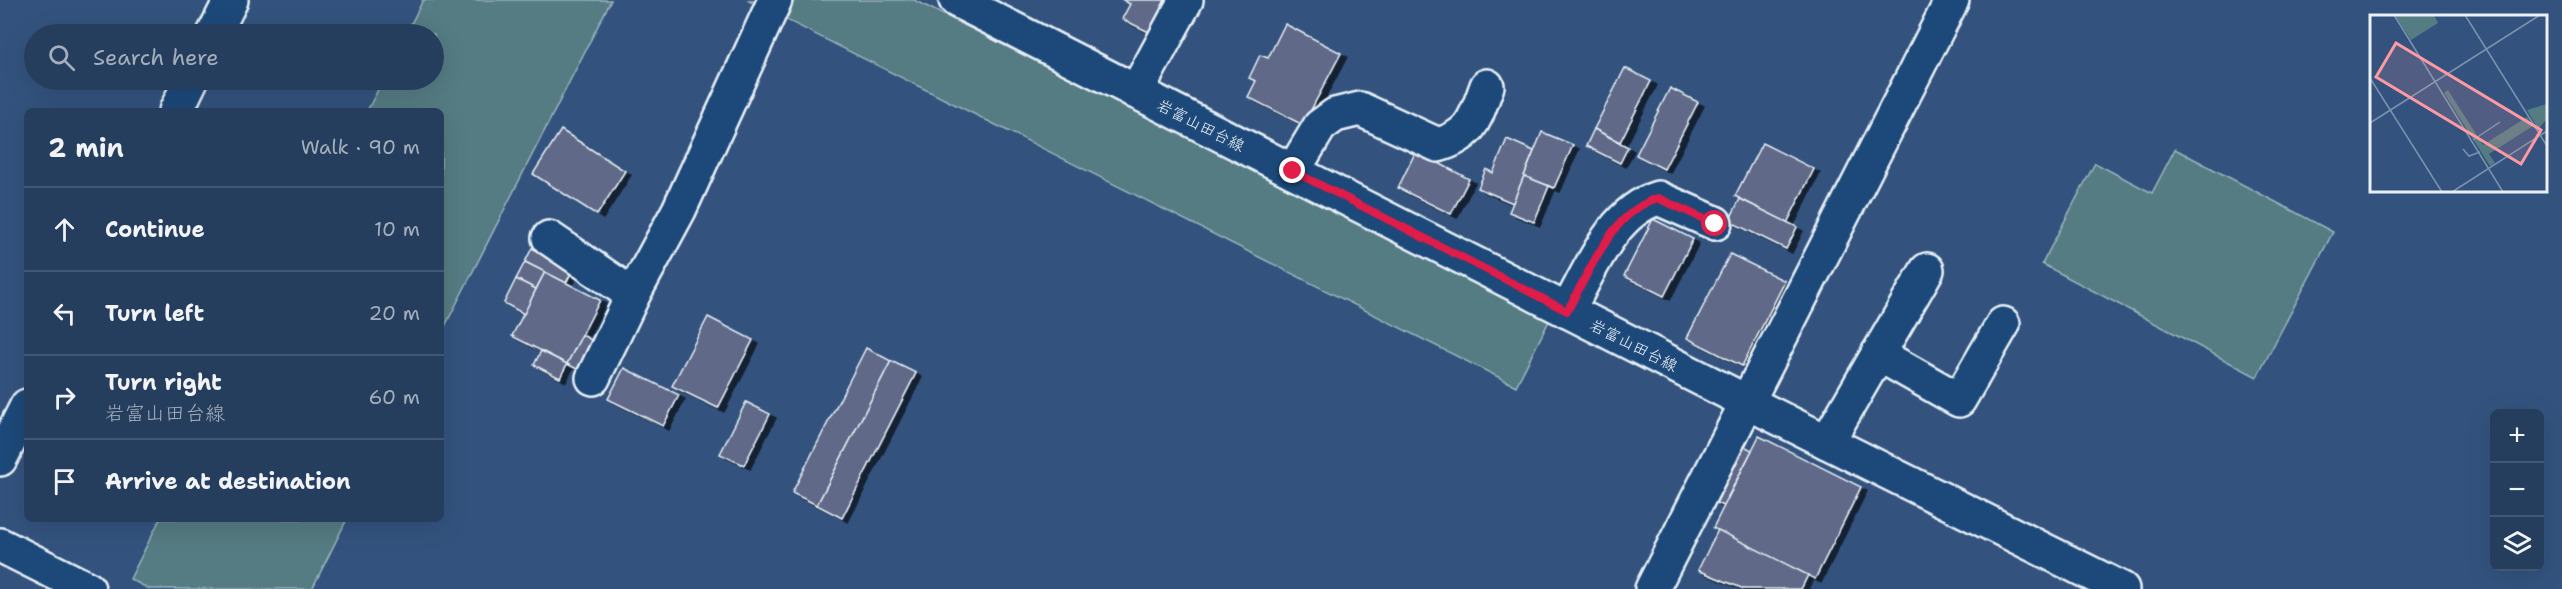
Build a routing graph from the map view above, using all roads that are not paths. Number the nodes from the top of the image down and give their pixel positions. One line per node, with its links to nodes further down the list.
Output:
1 (231, 0): 6 (main road)
2 (775, 0): 15 (main road)
3 (956, 0): 9 (main road, 岩富山田台線)
4 (1186, 0): 9 (main road)
5 (1952, 0): 20 (main road)
6 (219, 24)
7 (1487, 86): 11 (main road)
8 (186, 90): 10 (main road)
9 (1136, 92): 11 (main road, 岩富山田台線)
10 (177, 108)
11 (1293, 171): 16 (main road, 岩富山田台線)
12 (1715, 224): 16 (main road)
13 (549, 238): 15 (main road)
14 (1927, 270): 18 (main road)
15 (633, 295): 19 (main road)
16 (1567, 311): 20 (main road, 岩富山田台線)
17 (2003, 324): 18 (main road)
18 (1878, 354): 22 (main road)
19 (593, 378)
20 (1745, 401): 22 (main road, 岩富山田台線); 26 (main road)
21 (24, 412): 23 (main road)
22 (1827, 442): 27 (main road, 岩富山田台線)
23 (0, 459)
24 (0, 545): 25 (main road)
25 (88, 589)
26 (1652, 589)
27 (2122, 589)

